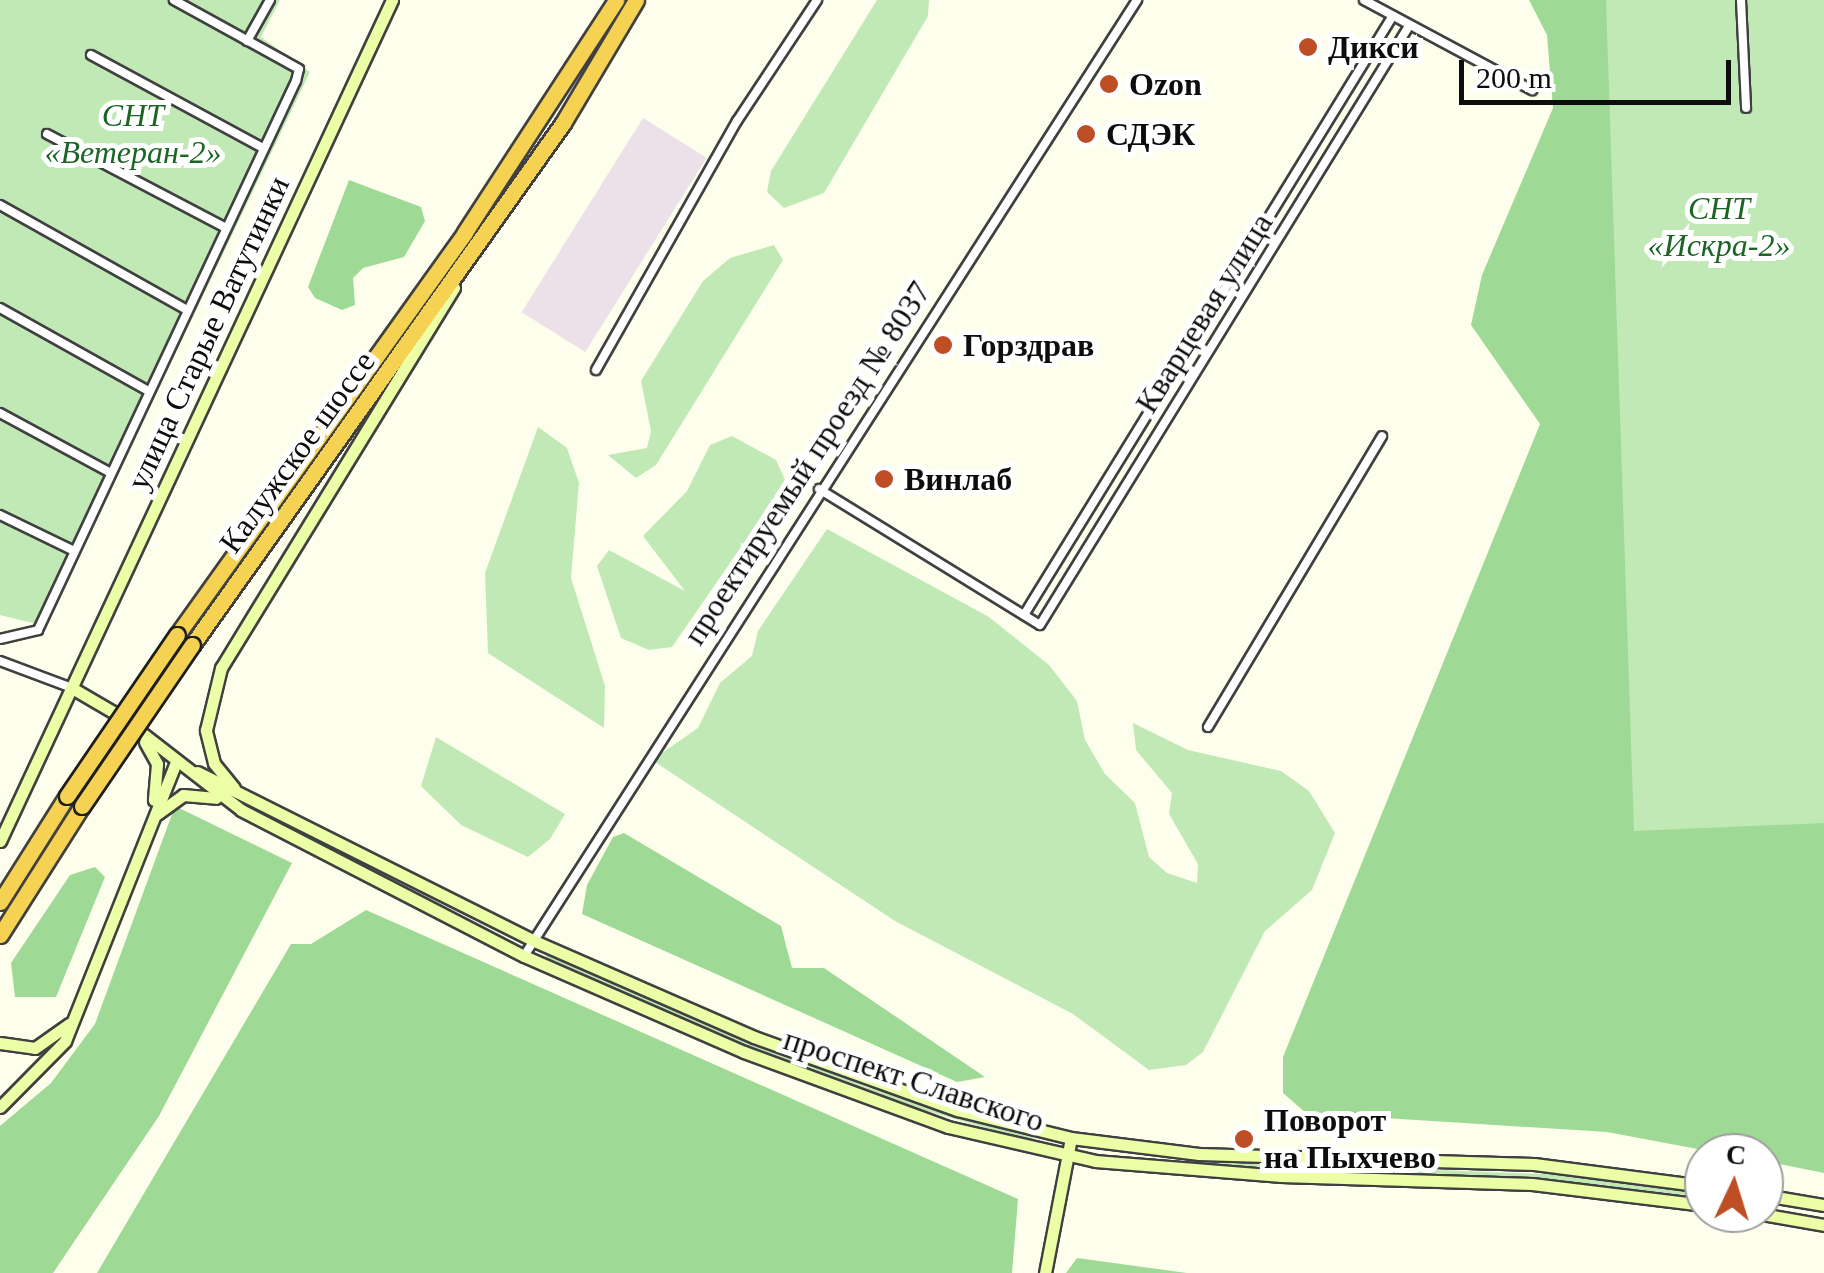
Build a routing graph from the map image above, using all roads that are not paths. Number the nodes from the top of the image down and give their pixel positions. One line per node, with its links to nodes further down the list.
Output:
1 (174, 0): 12 (street)
2 (270, 0): 12 (street)
3 (392, 0): 34 (main road, улица Старые Ватутинки)
4 (616, 0): 42 (highway, Калужское шоссе, bridge)
5 (636, 0): 20 (highway, Калужское шоссе)
6 (817, 0): 23 (street)
7 (1137, 0): 28 (street, проектируемый проезд № 8037)
8 (1364, 0): 10 (street)
9 (1741, 0): 15 (street)
10 (1392, 17): 11 (street); 31 (street, Кварцевая улица)
11 (1409, 26): 14 (street); 31 (street, Кварцевая улица)
12 (247, 41): 17 (street)
13 (91, 55): 17 (street)
14 (1532, 90)
15 (1746, 108)
16 (47, 134): 19 (street)
17 (263, 148): 19 (street)
18 (0, 205): 22 (street)
19 (226, 228): 22 (street)
20 (479, 244): 38 (main road); 43 (highway, Калужское шоссе, bridge)
21 (0, 308): 24 (street)
22 (185, 310): 24 (street)
23 (596, 370)
24 (147, 390): 27 (street)
25 (0, 412): 27 (street)
26 (1382, 436): 35 (street)
27 (109, 472): 30 (street)
28 (819, 490): 31 (street); 44 (street, проектируемый проезд № 8037)
29 (0, 515): 30 (street)
30 (72, 550): 32 (street)
31 (1024, 615)
32 (0, 639)
33 (0, 661): 34 (street)
34 (72, 688): 36 (main road, проспект Славского); 41 (main road)
35 (1208, 727)
36 (137, 730): 37 (main road, проспект Славского); 40 (main road)
37 (176, 762): 38 (main road, проспект Славского); 39 (main road, проспект Славского); 40 (main road)
38 (241, 794): 44 (main road, проспект Славского)
39 (224, 800): 40 (main road); 45 (main road, проспект Славского)
40 (149, 826): 46 (main road)
41 (0, 841)
42 (0, 902)
43 (0, 934)
44 (532, 940): 45 (street, проектируемый проезд № 8037); 49 (main road, проспект Славского)
45 (524, 956): 50 (main road, проспект Славского)
46 (72, 1020): 47 (main road); 48 (main road)
47 (0, 1042)
48 (0, 1107)
49 (1071, 1138): 51 (main road); 53 (main road, проспект Славского)
50 (1035, 1150): 51 (main road, проспект Славского); 54 (main road)
51 (1068, 1158): 52 (main road, проспект Славского); 54 (main road)
52 (1095, 1161): 54 (main road); 56 (main road, проспект Славского)
53 (1684, 1183)
54 (1061, 1188): 60 (main road)
55 (1784, 1199): 57 (main road)
56 (1684, 1203)
57 (1824, 1206)
58 (1784, 1218): 59 (main road)
59 (1824, 1225)
60 (1045, 1273)

